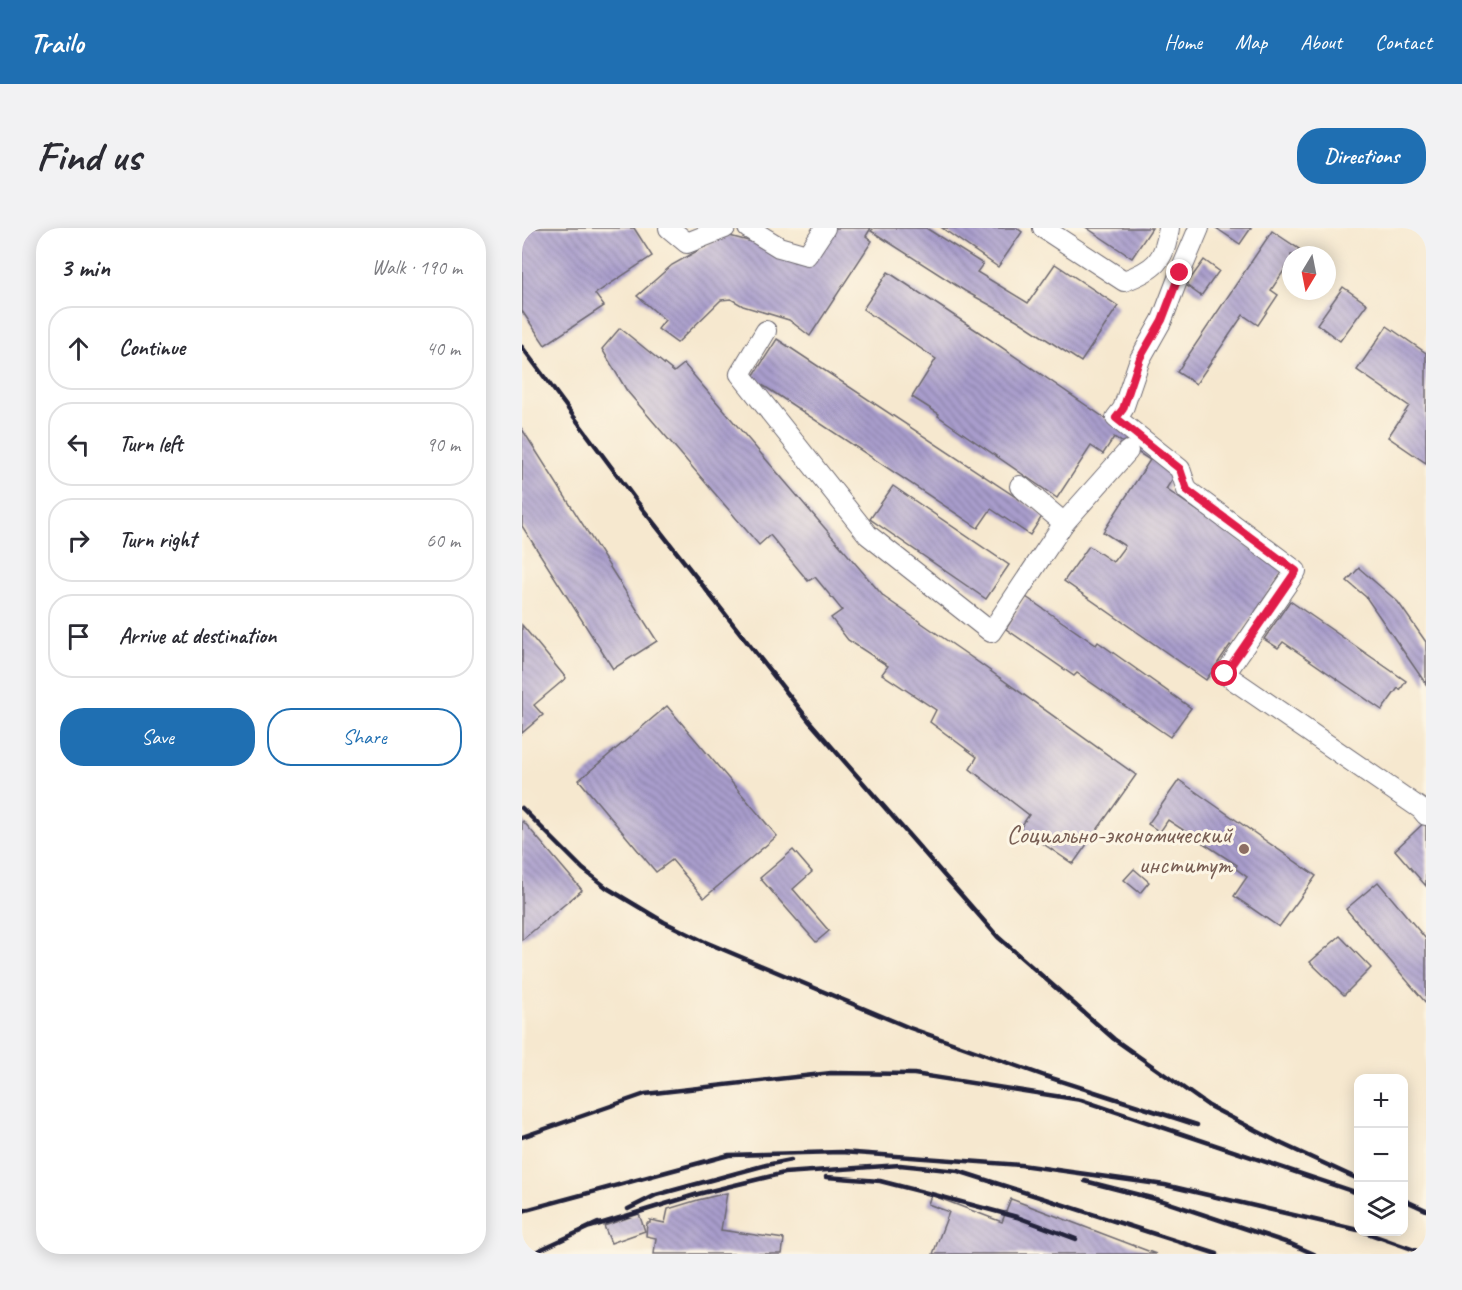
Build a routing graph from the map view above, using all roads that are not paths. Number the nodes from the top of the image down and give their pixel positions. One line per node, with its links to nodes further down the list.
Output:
1 (669, 228): 2 (lane)
2 (725, 228)
3 (748, 228): 4 (lane)
4 (825, 228)
5 (1169, 228): 7 (lane)
6 (1199, 228): 12 (lane)
7 (1046, 230)
8 (766, 331): 11 (lane)
9 (1128, 451): 11 (lane)
10 (1020, 486): 11 (lane)
11 (1064, 523)
12 (1426, 815)

